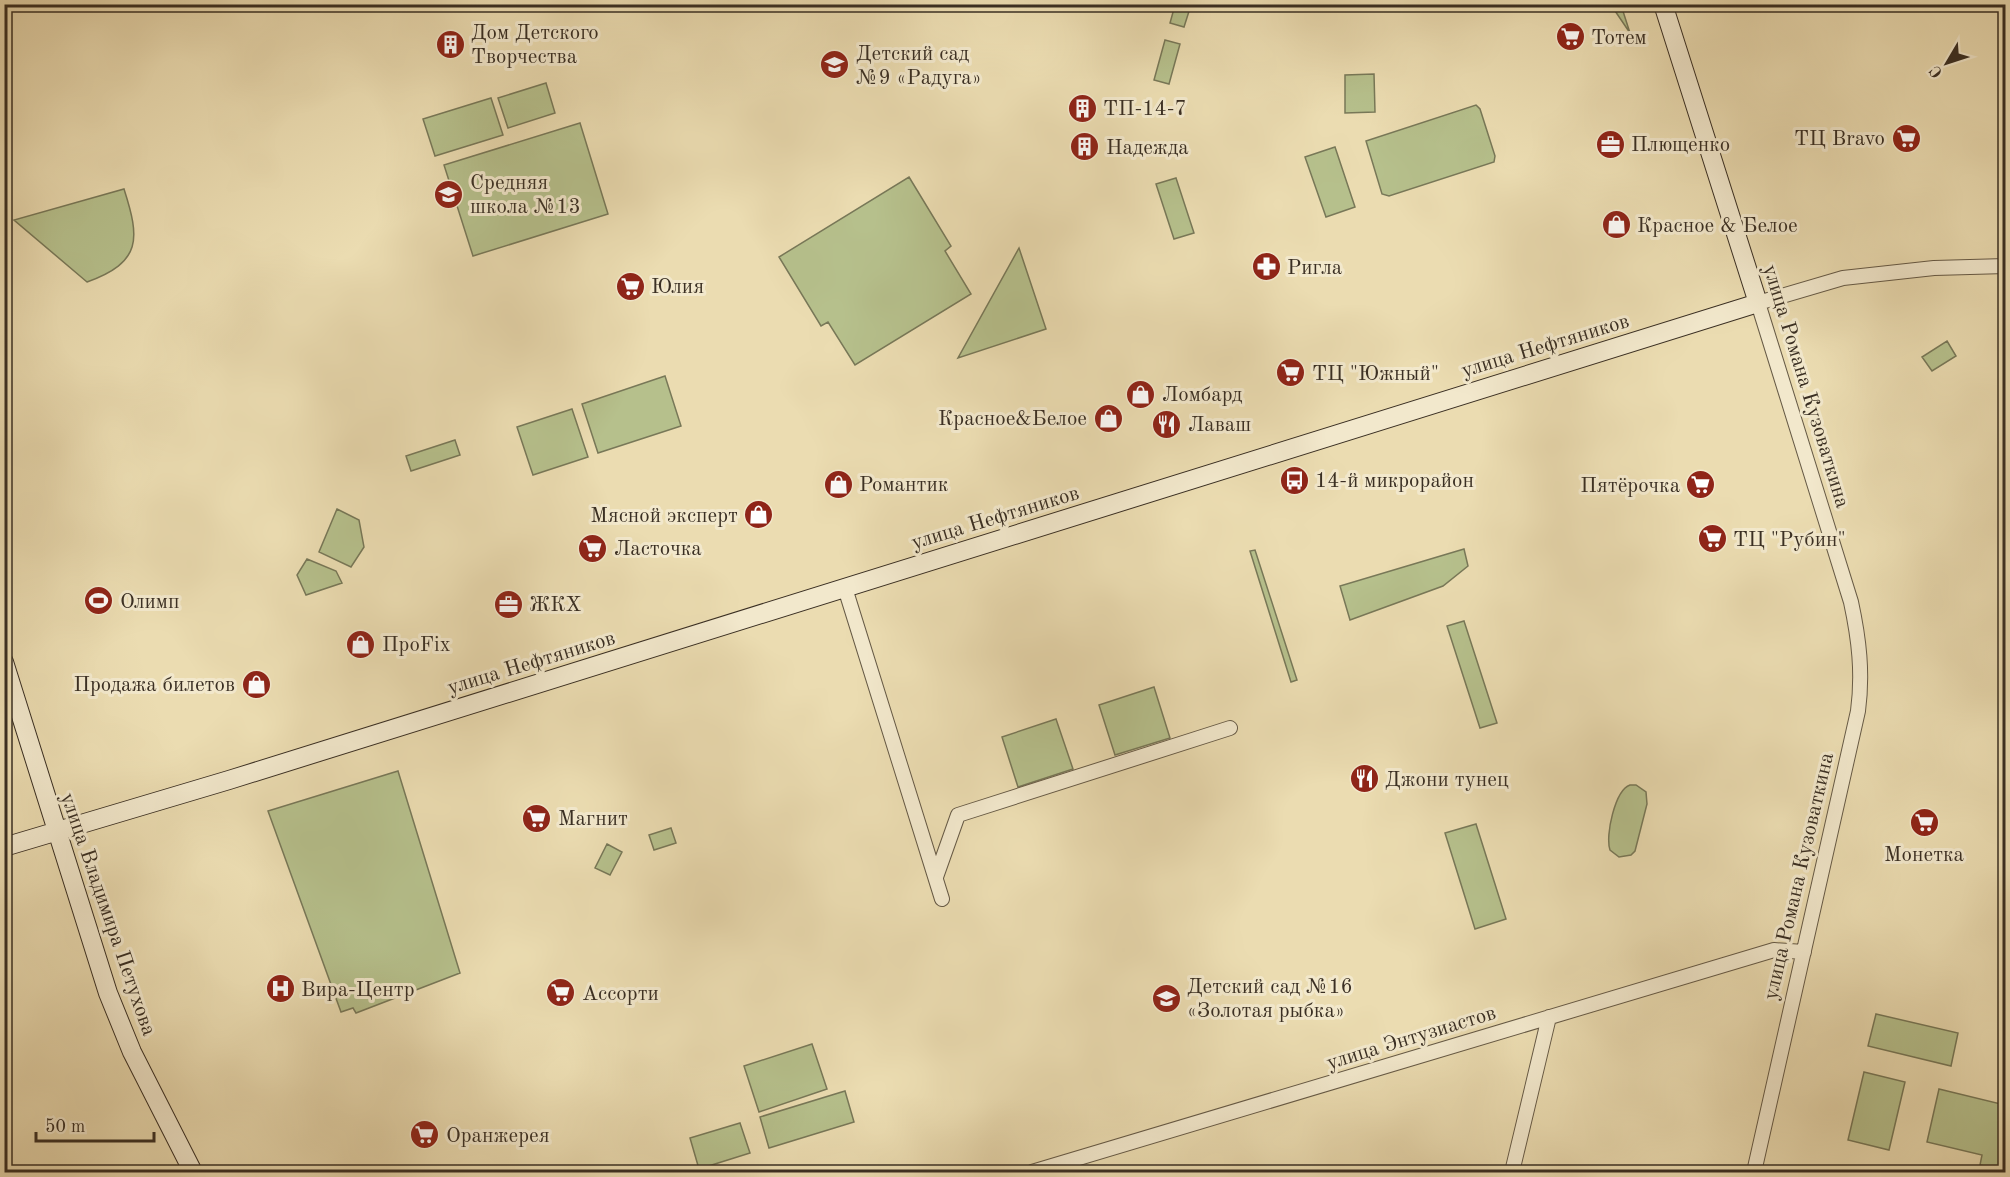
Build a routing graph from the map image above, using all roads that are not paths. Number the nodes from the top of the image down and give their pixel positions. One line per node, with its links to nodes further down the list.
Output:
1 (1663, 4): 3 (street, улица Романа Кузоваткина)
2 (2006, 266): 3 (street, улица Нефтяников)
3 (1758, 303): 4 (street, улица Нефтяников); 11 (street, улица Романа Кузоваткина)
4 (845, 588): 7 (street, улица Нефтяников); 9 (street)
5 (4, 662): 7 (street, улица Владимира Петухова)
6 (1230, 728): 9 (street)
7 (57, 832): 8 (street, улица Нефтяников); 13 (street, улица Владимира Петухова)
8 (4, 848)
9 (936, 877): 10 (street)
10 (942, 899)
11 (1804, 952): 12 (street, улица Энтузиастов); 16 (street, улица Романа Кузоваткина)
12 (1549, 1017): 14 (street, улица Энтузиастов); 15 (street)
13 (193, 1173)
14 (1032, 1173)
15 (1512, 1173)
16 (1754, 1173)

